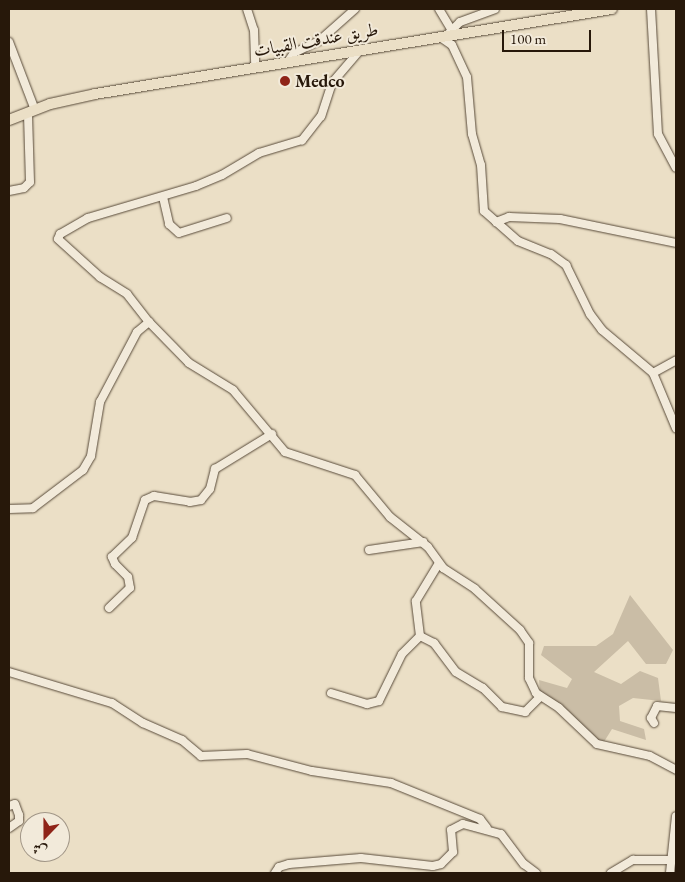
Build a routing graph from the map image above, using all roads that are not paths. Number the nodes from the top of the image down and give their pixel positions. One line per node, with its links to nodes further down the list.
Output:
1 (247, 9): 11 (street)
2 (355, 9): 10 (street)
3 (439, 9): 7 (street)
4 (496, 9): 7 (street)
5 (612, 9): 7 (main road, طريق عندقت القبيات)
6 (651, 9): 14 (street)
7 (445, 34): 9 (main road, طريق عندقت القبيات); 18 (street)
8 (9, 42): 12 (street)
9 (362, 48): 10 (main road, طريق عندقت القبيات); 16 (street)
10 (289, 60): 11 (main road, طريق عندقت القبيات)
11 (255, 67): 12 (main road, طريق عندقت القبيات)
12 (32, 111): 13 (main road, طريق عندقت القبيات); 15 (street)
13 (9, 120)
14 (676, 168)
15 (9, 191)
16 (163, 197): 17 (street); 20 (street)
17 (228, 218)
18 (496, 222): 19 (street); 22 (street)
19 (676, 243)
20 (149, 322): 24 (street); 25 (street)
21 (676, 360): 22 (street)
22 (653, 373): 23 (street)
23 (676, 428)
24 (272, 434): 26 (street); 29 (street)
25 (9, 509)
26 (423, 542): 27 (street); 28 (street)
27 (369, 550)
28 (439, 563): 30 (street); 33 (street)
29 (109, 608)
30 (420, 636): 32 (street); 33 (street)
31 (9, 672): 40 (street)
32 (331, 693)
33 (540, 697): 36 (street)
34 (676, 708): 35 (street)
35 (654, 723)
36 (676, 770)
37 (9, 806): 39 (street)
38 (676, 816): 41 (street)
39 (9, 828)
40 (487, 828): 43 (street); 44 (street)
41 (674, 850): 42 (street)
42 (669, 860): 45 (street); 46 (street)
43 (275, 873)
44 (536, 873)
45 (611, 873)
46 (670, 873)

